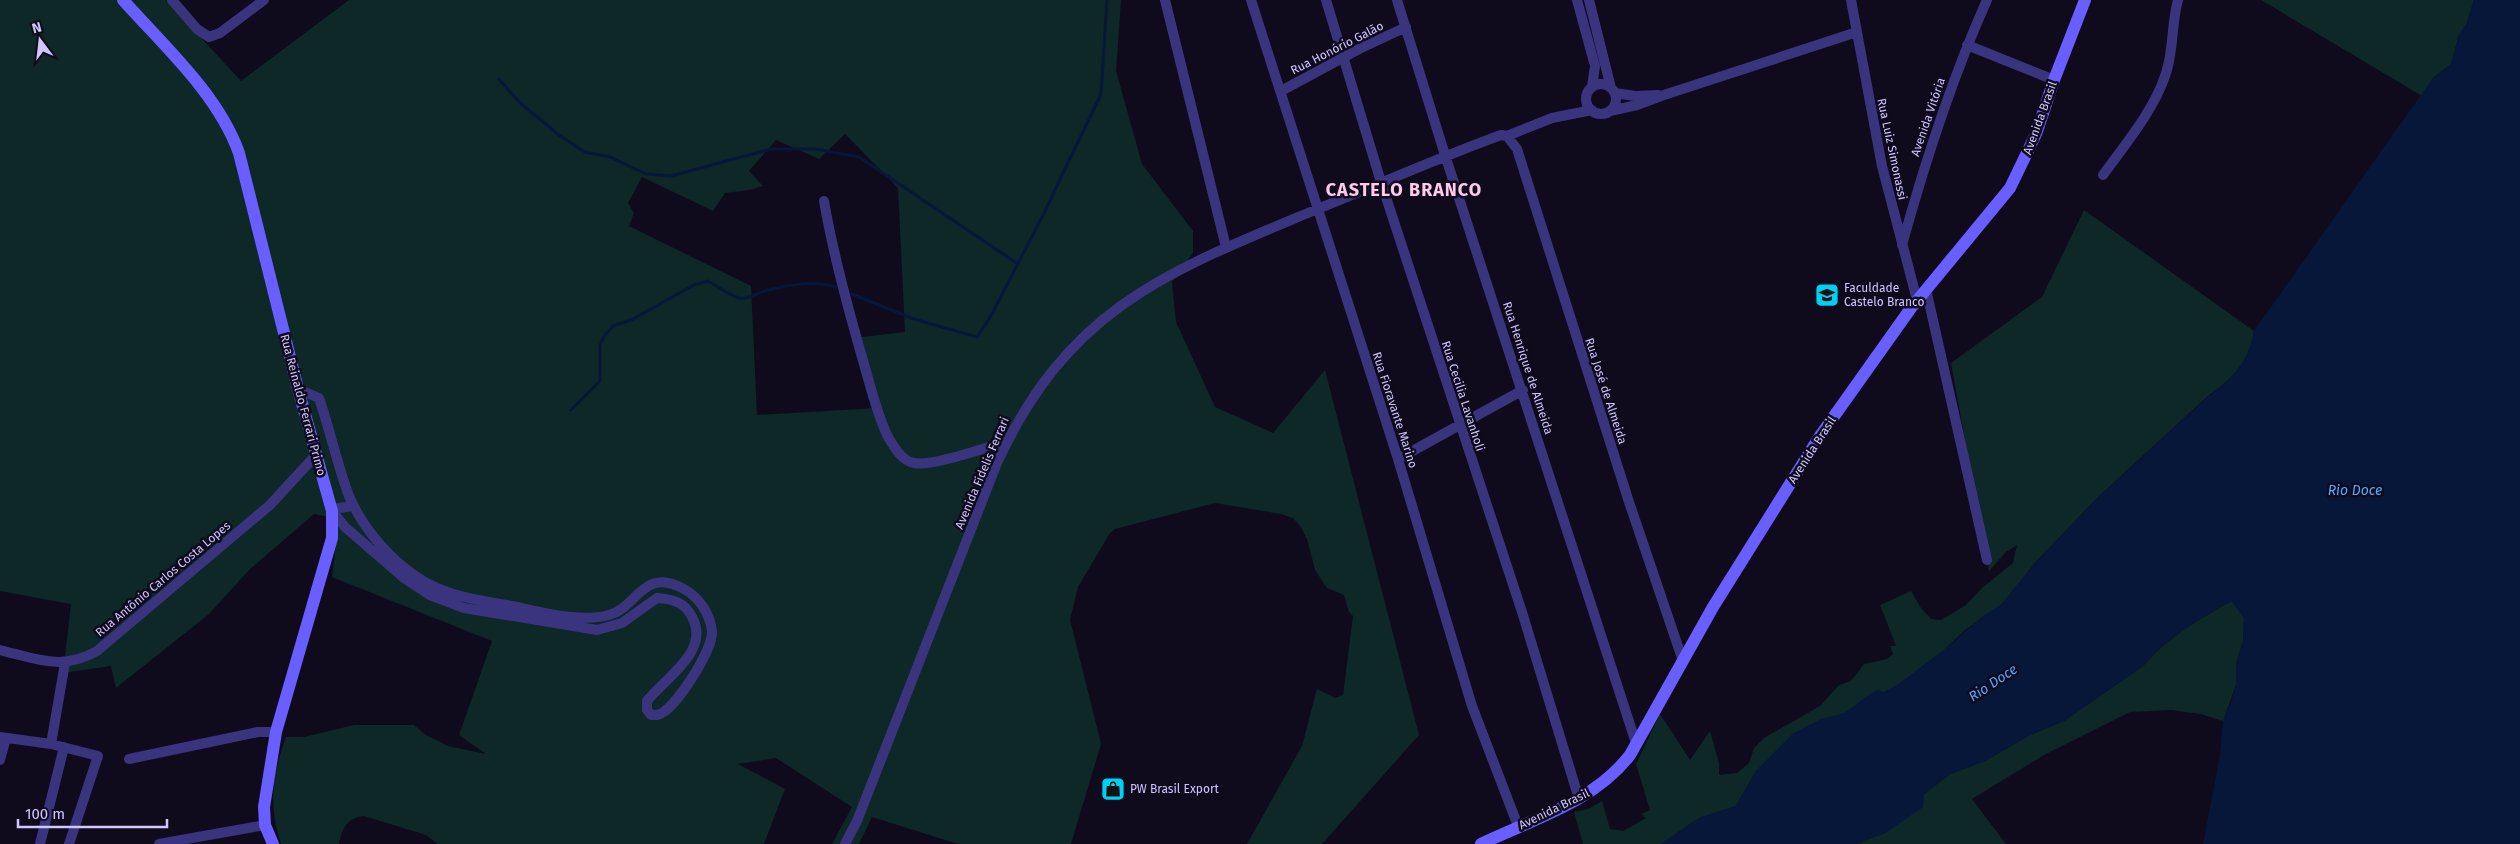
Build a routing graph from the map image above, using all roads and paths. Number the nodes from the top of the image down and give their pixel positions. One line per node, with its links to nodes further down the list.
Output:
1 (123, 0): 35 (main road, Rua Reinaldo Ferrari Primo)
2 (172, 0): 3 (street)
3 (264, 0)
4 (1165, 0): 32 (street)
5 (1251, 0): 21 (street, Rua Fioravante Marino)
6 (1326, 0): 17 (street, Rua Cecilia Lavanholi)
7 (1397, 0): 14 (street, Rua Henrique de Almeida)
8 (1577, 0): 19 (street)
9 (1589, 0): 20 (street)
10 (1852, 0): 15 (street, Rua Luiz Simonassi)
11 (1987, 0): 16 (street, Avenida Vitória)
12 (2085, 0): 18 (main road, Avenida Brasil)
13 (2178, 0): 27 (street)
14 (1406, 27): 17 (street, Rua Honório Galão); 26 (street, Rua Henrique de Almeida)
15 (1857, 32): 22 (street); 31 (street, Rua Luiz Simonassi)
16 (1966, 45): 18 (street); 31 (street, Avenida Vitória)
17 (1342, 58): 21 (street, Rua Honório Galão); 28 (street, Rua Cecilia Lavanholi)
18 (2054, 80): 33 (main road, Avenida Brasil)
19 (1592, 87): 20 (street); 23 (street)
20 (1613, 90): 22 (street); 24 (street)
21 (1281, 91): 30 (street, Rua Fioravante Marino)
22 (1664, 95): 24 (street)
23 (1592, 110): 24 (street); 25 (street, Avenida Fidelis Ferrari)
24 (1610, 111)
25 (1504, 135): 26 (street, Avenida Fidelis Ferrari); 47 (street, Rua José de Almeida)
26 (1445, 155): 28 (street, Avenida Fidelis Ferrari); 36 (street, Rua Henrique de Almeida)
27 (2103, 175)
28 (1381, 182): 30 (street, Avenida Fidelis Ferrari); 37 (street, Rua Cecilia Lavanholi)
29 (824, 201): 38 (street)
30 (1318, 209): 32 (street, Avenida Fidelis Ferrari); 40 (street, Rua Fioravante Marino)
31 (1902, 246): 34 (street, Rua Luiz Simonassi)
32 (1226, 247): 38 (street, Avenida Fidelis Ferrari)
33 (1926, 289): 34 (main road, Avenida Brasil); 43 (street)
34 (1917, 300): 47 (main road, Avenida Brasil)
35 (298, 389): 39 (main road, Rua Reinaldo Ferrari Primo); 41 (street)
36 (1522, 390): 37 (street); 51 (street, Rua Henrique de Almeida)
37 (1458, 425): 40 (street); 56 (street, Rua Cecilia Lavanholi)
38 (1007, 441): 63 (street, Avenida Fidelis Ferrari)
39 (316, 455): 42 (main road, Rua Reinaldo Ferrari Primo); 48 (street, Rua Antônio Carlos Costa Lopes)
40 (1398, 459): 58 (street, Rua Fioravante Marino)
41 (354, 506): 42 (street); 44 (street)
42 (332, 510): 45 (street); 49 (main road, Rua Reinaldo Ferrari Primo)
43 (1987, 560)
44 (641, 589): 45 (street); 45 (street)
45 (647, 604)
46 (0, 650): 48 (street, Rua Antônio Carlos Costa Lopes)
47 (1683, 661): 51 (main road, Avenida Brasil)
48 (65, 663): 52 (street)
49 (276, 732): 54 (street); 57 (main road, Rua Reinaldo Ferrari Primo)
50 (3, 737): 52 (street); 55 (street)
51 (1636, 743): 56 (main road, Avenida Brasil)
52 (51, 744): 53 (street)
53 (64, 748): 59 (street); 60 (street)
54 (129, 759)
55 (0, 760)
56 (1579, 799): 58 (main road, Avenida Brasil)
57 (265, 824): 61 (street); 62 (main road, Rua Reinaldo Ferrari Primo)
58 (1518, 826): 64 (main road, Avenida Brasil)
59 (40, 844)
60 (69, 844)
61 (159, 844)
62 (273, 844)
63 (845, 844)
64 (1481, 844)

